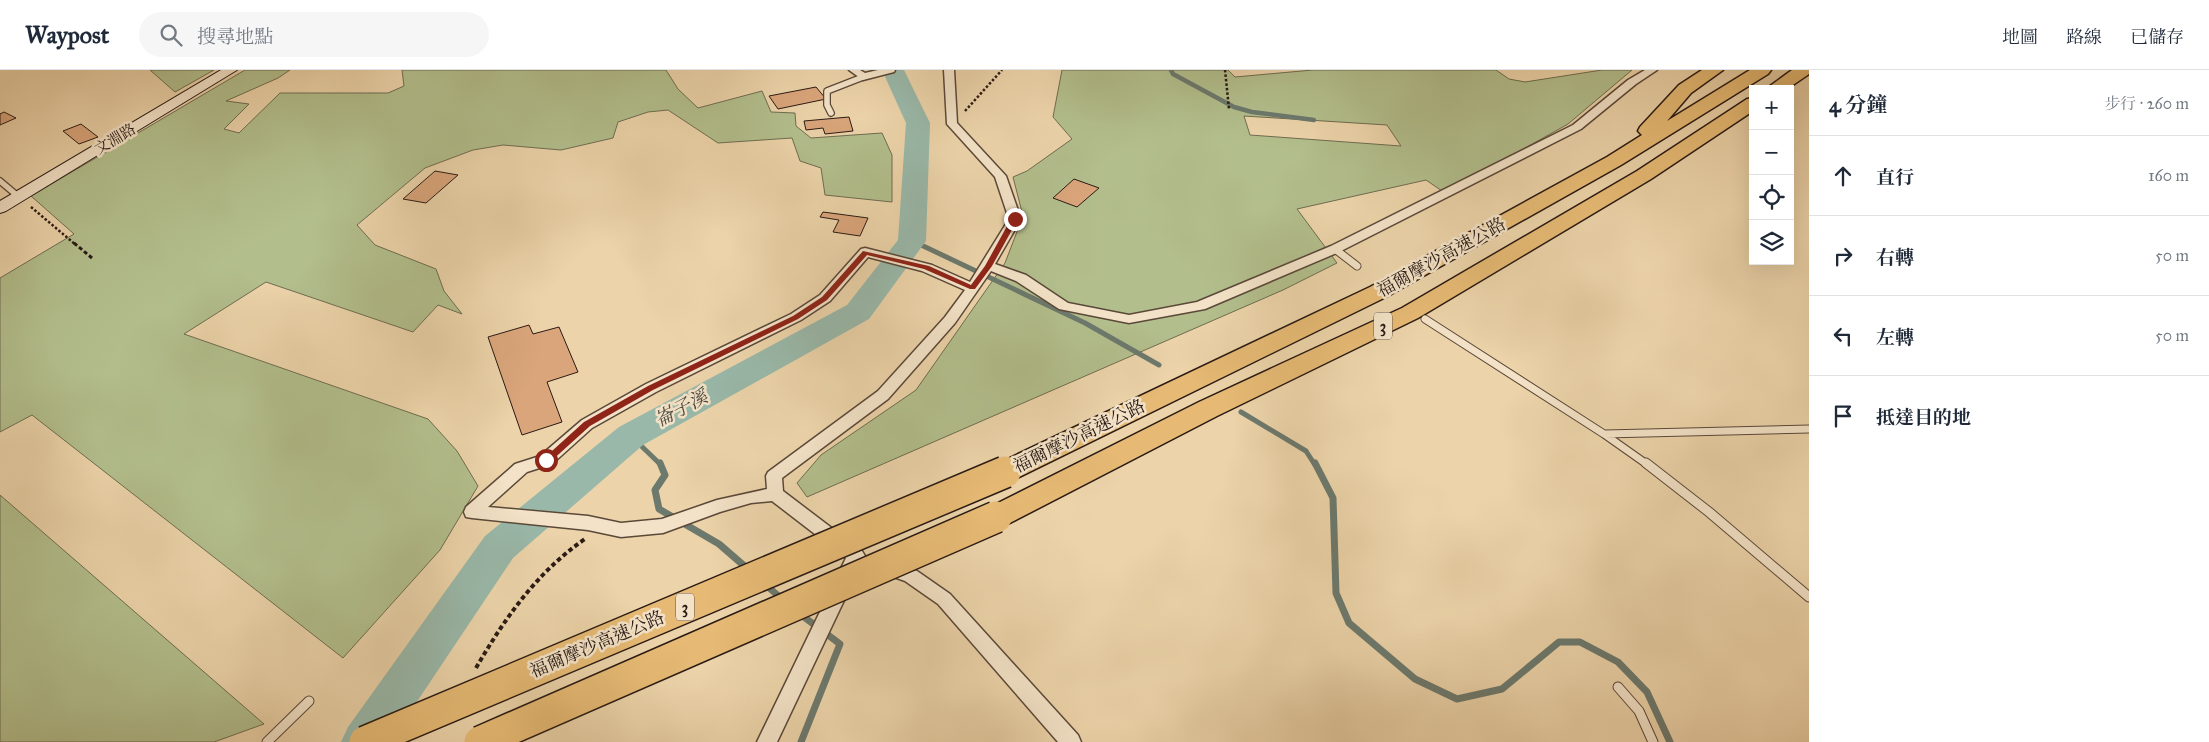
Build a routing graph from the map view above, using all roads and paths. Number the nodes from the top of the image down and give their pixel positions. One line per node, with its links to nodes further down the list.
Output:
1 (230, 70): 22 (street, 文淵路)
2 (890, 70): 10 (street)
3 (949, 70): 18 (street)
4 (1002, 70): 18 (path)
5 (1225, 70): 15 (path)
6 (1652, 70): 24 (street)
7 (1714, 70): 19 (highway)
8 (1762, 70): 19 (highway, 福爾摩沙高速公路 / 3)
9 (1804, 70): 11 (highway)
10 (859, 74): 16 (lane)
11 (1781, 85)
12 (1809, 88): 13 (highway)
13 (1794, 95)
14 (1749, 106): 20 (highway, 福爾摩沙高速公路 / 3)
15 (1229, 109)
16 (831, 113)
17 (1749, 118): 20 (highway)
18 (952, 124): 26 (street)
19 (1630, 151): 40 (highway, 福爾摩沙高速公路 / 3, bridge)
20 (1661, 163): 41 (highway, 福爾摩沙高速公路 / 3, bridge)
21 (0, 181): 22 (lane)
22 (19, 197): 23 (street, 文淵路); 25 (path)
23 (0, 208)
24 (1335, 249): 26 (street); 27 (lane)
25 (92, 258)
26 (988, 266): 28 (street)
27 (1357, 266)
28 (972, 288): 32 (street); 33 (street)
29 (1425, 319): 31 (lane)
30 (1809, 429): 31 (lane)
31 (1605, 434): 35 (lane)
32 (774, 494): 33 (street); 34 (street)
33 (605, 527): 36 (path)
34 (856, 556): 42 (street); 43 (street)
35 (1809, 597)
36 (471, 676)
37 (1618, 687): 44 (lane)
38 (309, 701): 39 (lane)
39 (267, 742)
40 (365, 742)
41 (480, 742)
42 (767, 742)
43 (1071, 742)
44 (1653, 742)

